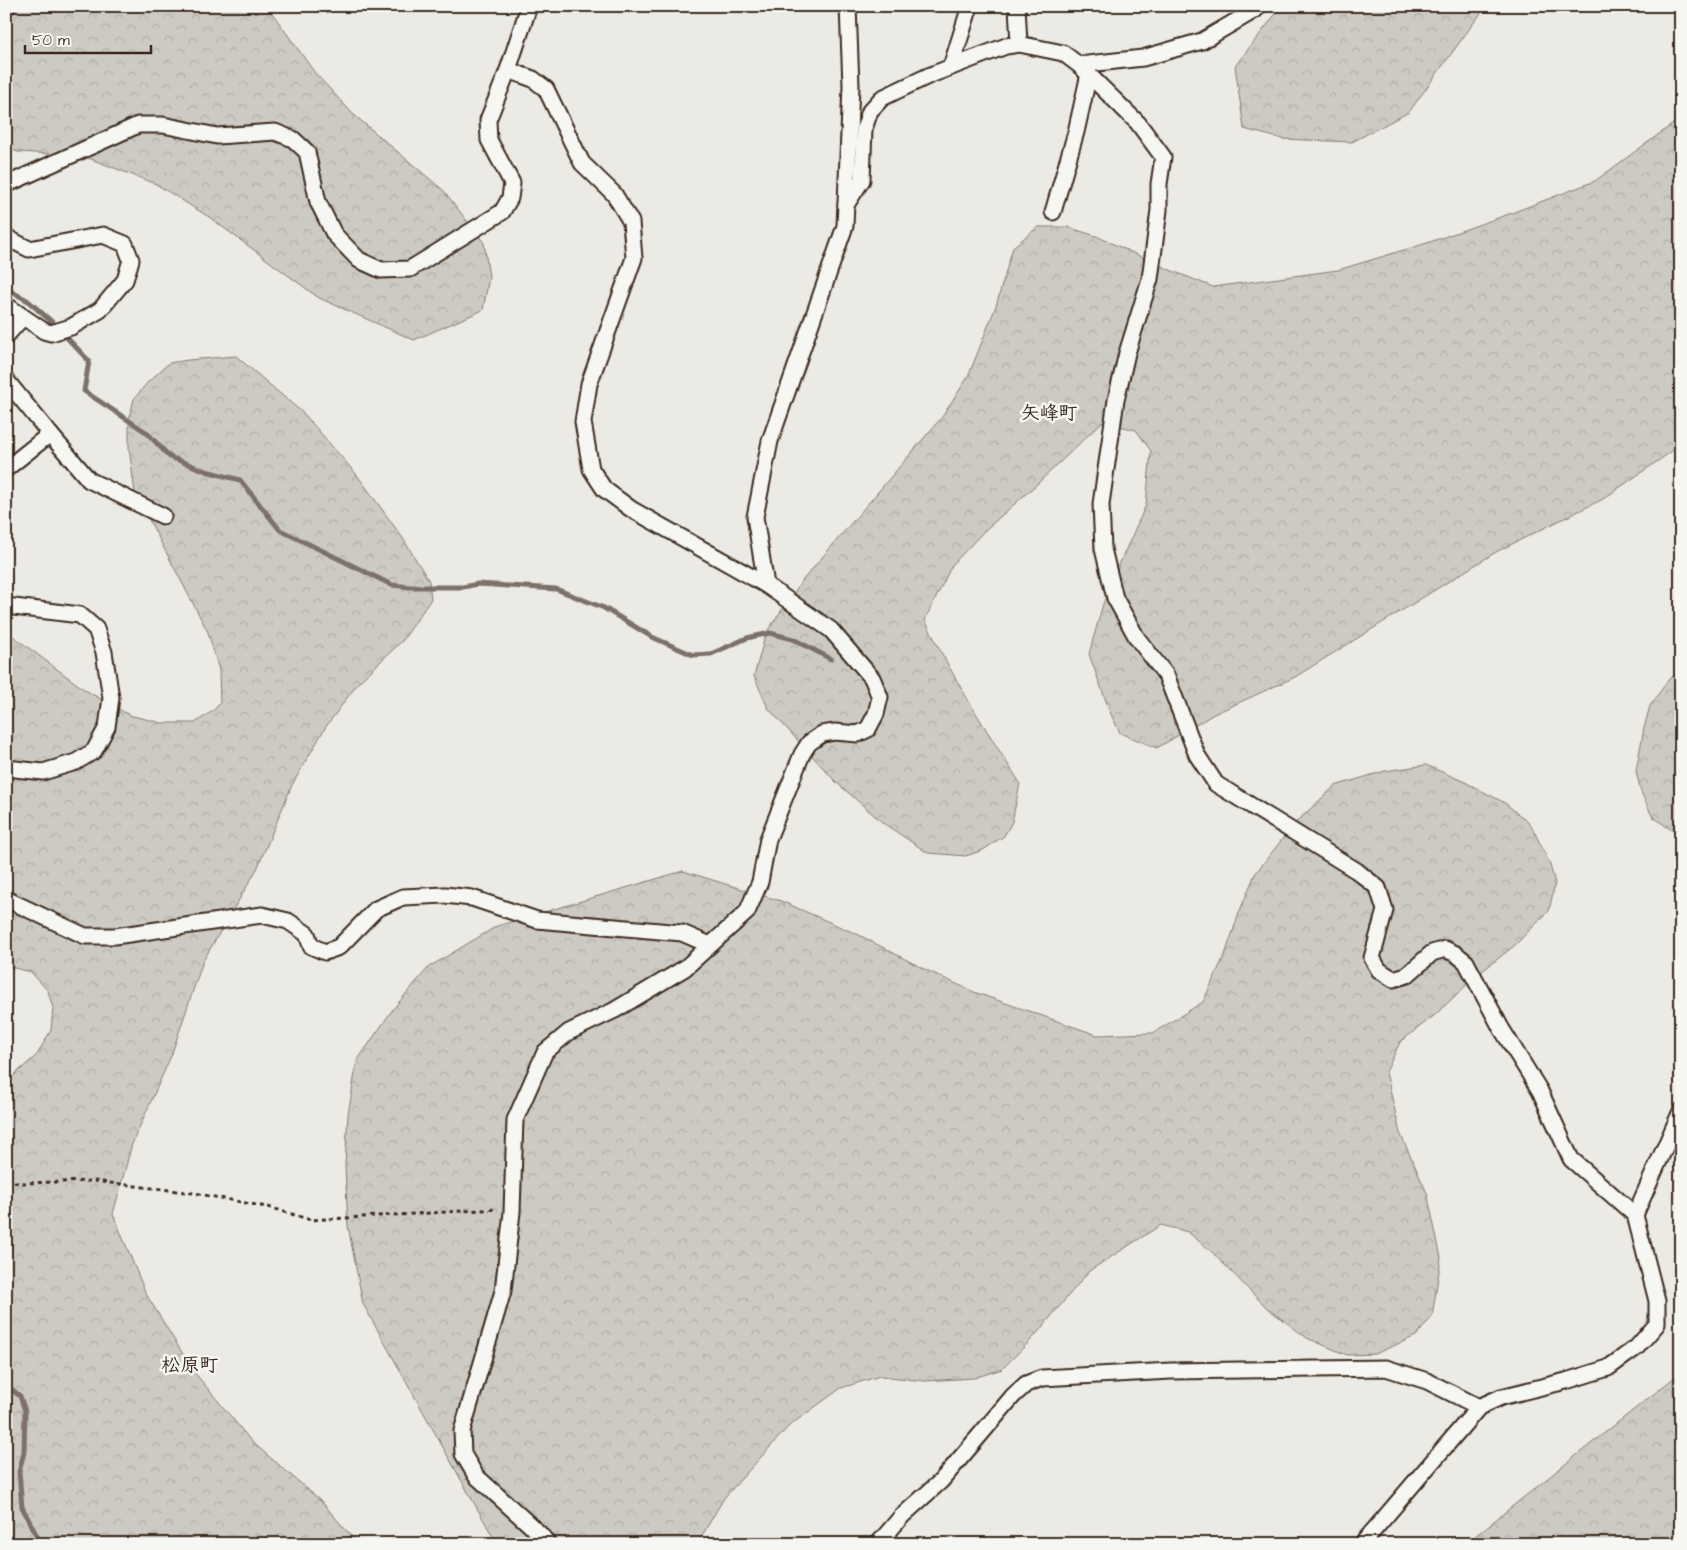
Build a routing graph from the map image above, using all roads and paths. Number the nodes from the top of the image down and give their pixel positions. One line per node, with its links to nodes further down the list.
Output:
1 (529, 6): 8 (street)
2 (848, 6): 11 (street)
3 (970, 6): 7 (street)
4 (1017, 6): 6 (street)
5 (1259, 6): 9 (street)
6 (1019, 44): 7 (street); 9 (street)
7 (951, 67): 11 (street)
8 (508, 70): 10 (street); 21 (street)
9 (1084, 70): 12 (street); 29 (street)
10 (6, 186)
11 (846, 205): 21 (street)
12 (1053, 212)
13 (6, 236): 15 (street)
14 (6, 305): 15 (street)
15 (23, 316): 16 (street)
16 (6, 336)
17 (6, 380): 18 (street)
18 (50, 434): 19 (street); 20 (street)
19 (6, 469)
20 (163, 516)
21 (766, 585): 25 (street)
22 (6, 606): 23 (street)
23 (6, 768)
24 (6, 899): 25 (street)
25 (710, 945): 31 (street)
26 (1681, 1111): 29 (street)
27 (6, 1181): 28 (path)
28 (502, 1208)
29 (1635, 1215): 30 (street)
30 (1479, 1407): 32 (street); 33 (street)
31 (548, 1544)
32 (878, 1544)
33 (1362, 1544)

